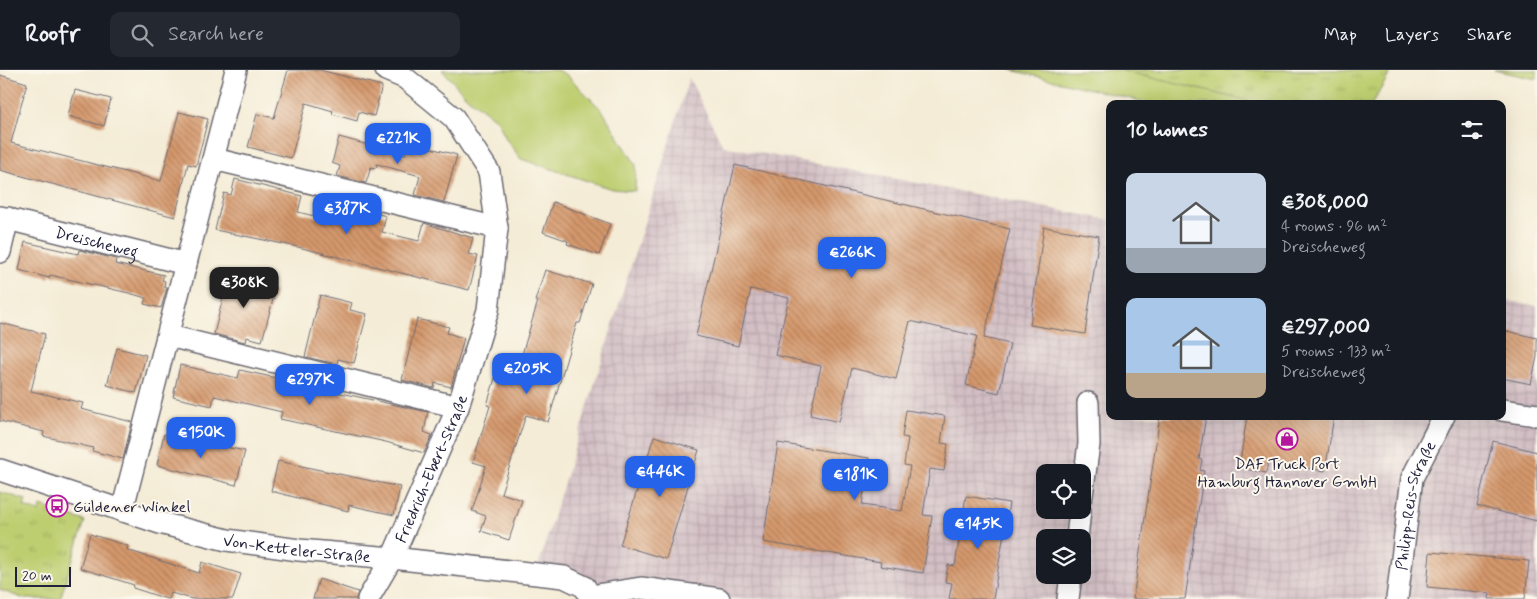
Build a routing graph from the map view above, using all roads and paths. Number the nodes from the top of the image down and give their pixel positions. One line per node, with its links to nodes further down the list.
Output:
1 (236, 70): 3 (street)
2 (386, 70): 5 (street, Friedrich-Ebert-Straße)
3 (214, 159): 5 (street); 7 (street)
4 (4, 218): 6 (street, Dreischeweg); 7 (street, Dreischeweg)
5 (497, 228): 10 (street, Friedrich-Ebert-Straße)
6 (0, 252)
7 (186, 264): 8 (street)
8 (169, 336): 10 (street); 16 (street)
9 (1088, 403): 14 (street)
10 (458, 407): 17 (street, Friedrich-Ebert-Straße)
11 (1506, 410): 12 (street)
12 (1537, 414)
13 (1442, 420): 23 (street, Philipp-Reis-Straße)
14 (1087, 464)
15 (0, 470): 16 (street, Von-Ketteler-Straße)
16 (122, 511): 17 (street, Von-Ketteler-Straße)
17 (392, 558): 19 (street, Von-Ketteler-Straße); 20 (street, Friedrich-Ebert-Straße)
18 (1070, 584): 22 (street)
19 (591, 598): 21 (street)
20 (368, 599)
21 (719, 599)
22 (1068, 599)
23 (1397, 599)

